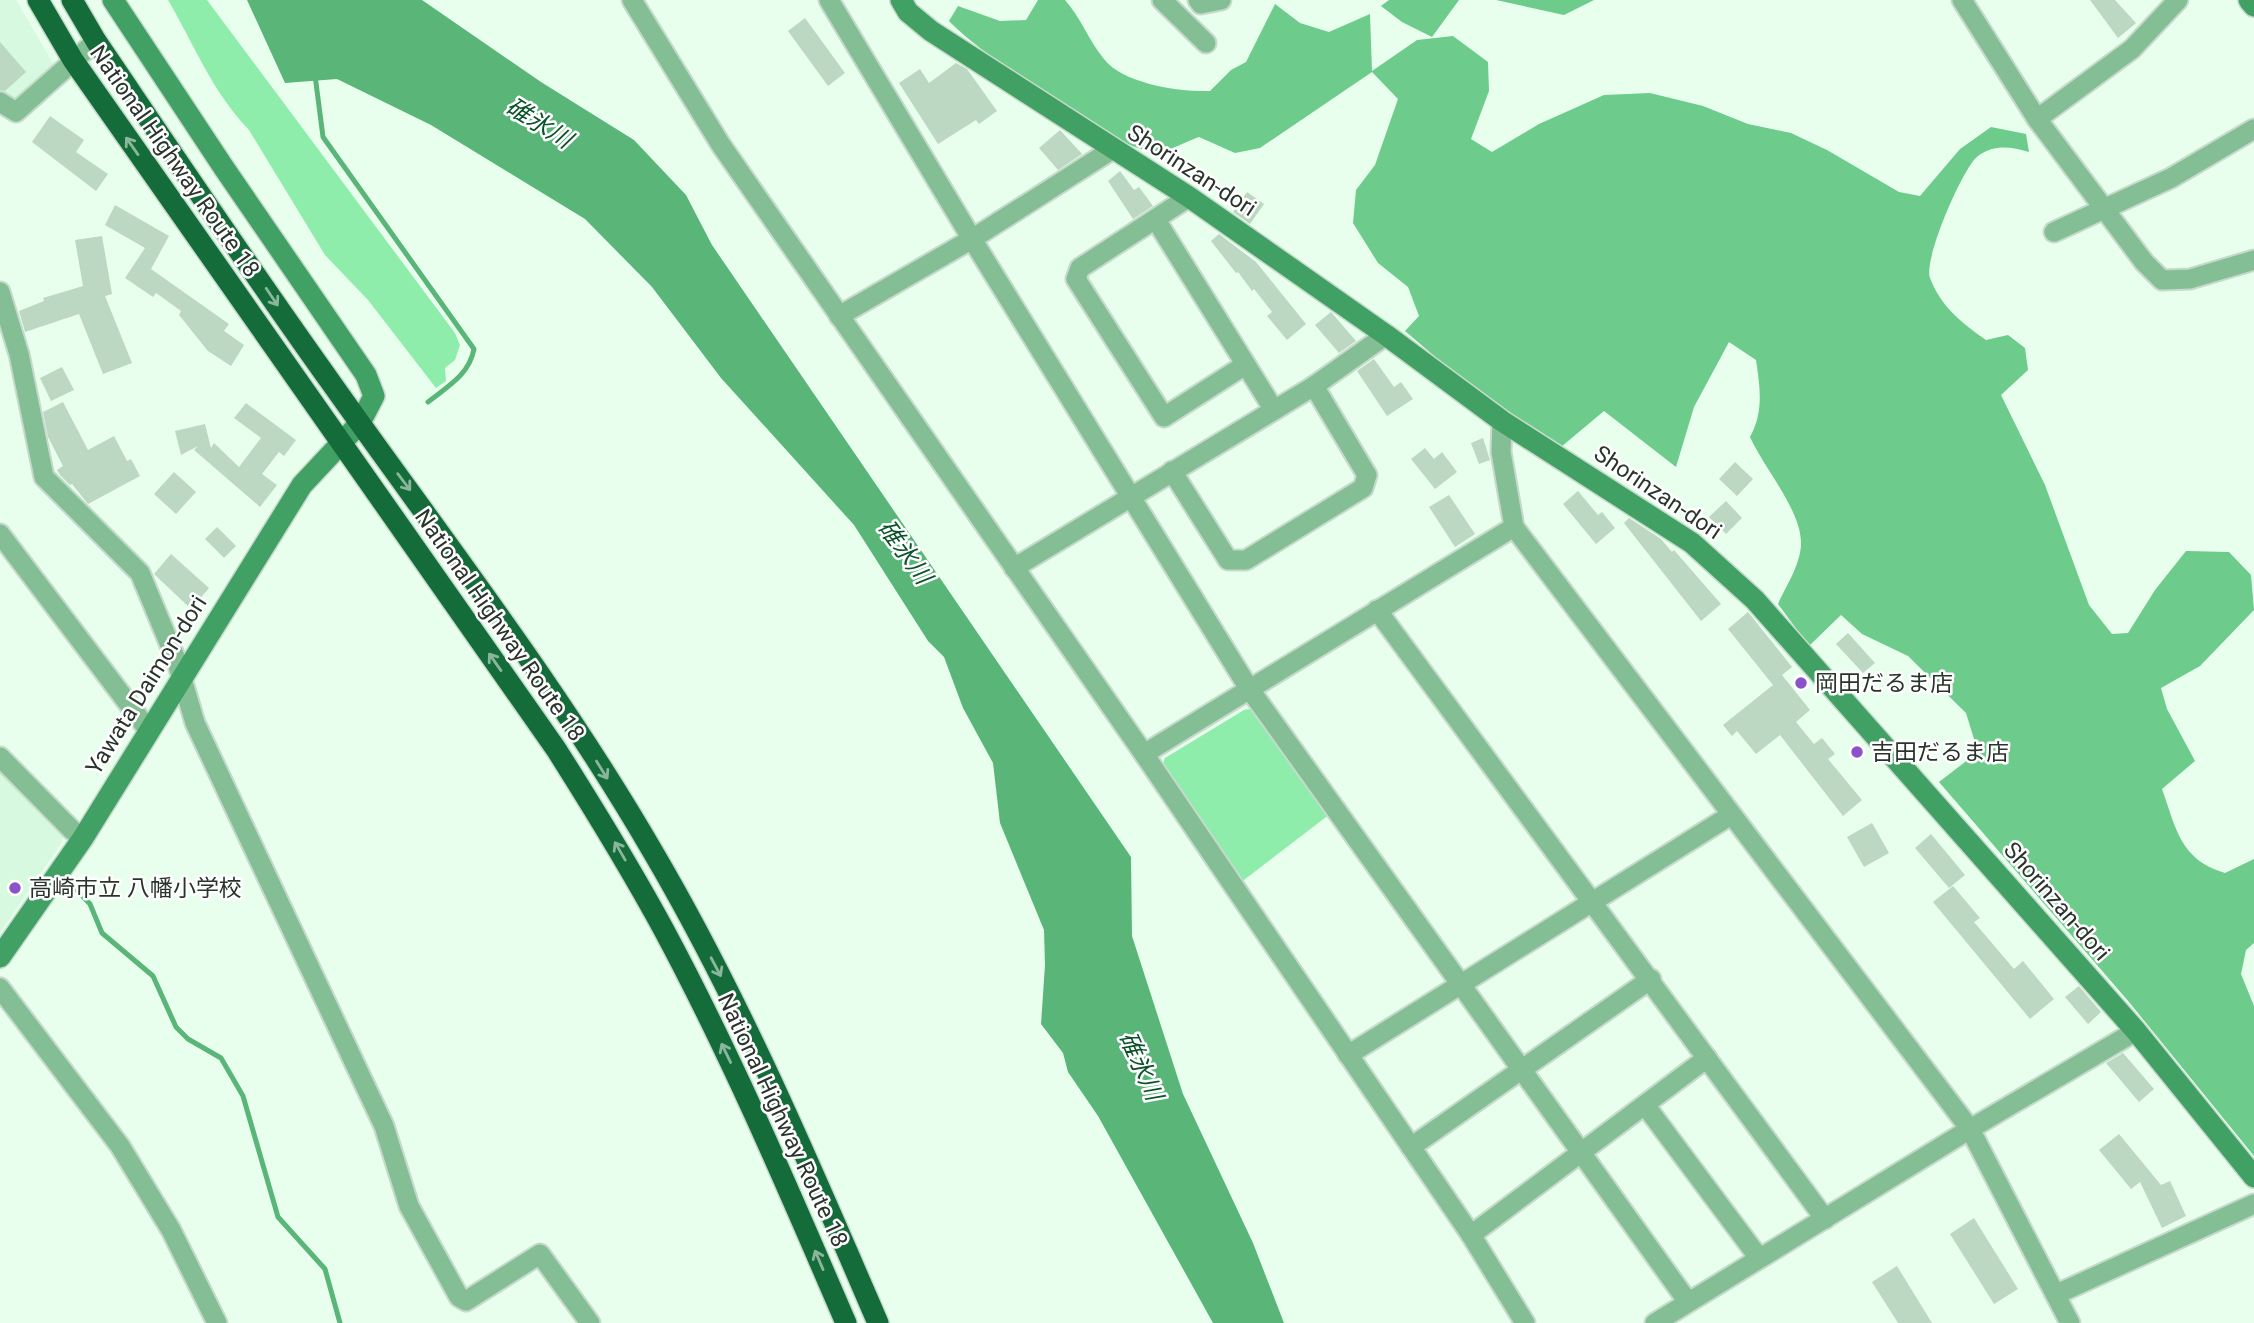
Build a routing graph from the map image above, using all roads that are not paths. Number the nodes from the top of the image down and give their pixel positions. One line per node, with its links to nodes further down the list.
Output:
1 (38, 0): 16 (highway, National Highway Route 18)
2 (72, 0): 14 (highway, National Highway Route 18)
3 (113, 0): 34 (street)
4 (632, 0): 28 (street)
5 (829, 0): 25 (street)
6 (901, 0): 20 (street, Shorinzan-dori)
7 (1163, 0): 15 (street)
8 (1198, 0): 9 (street)
9 (1221, 0)
10 (1962, 0): 18 (street)
11 (2178, 0): 18 (street)
12 (2249, 0): 13 (street)
13 (2254, 6)
14 (96, 41): 16 (street); 34 (highway, National Highway Route 18, one-way to 34)
15 (1206, 43)
16 (73, 60): 17 (street); 35 (highway, National Highway Route 18, one-way to 16)
17 (0, 102)
18 (2037, 119): 22 (street)
19 (2254, 129): 22 (street)
20 (1113, 149): 21 (street, Shorinzan-dori); 25 (street)
21 (1189, 197): 23 (street); 29 (street, Shorinzan-dori)
22 (2105, 211): 24 (street); 26 (street)
23 (1156, 220): 30 (street); 30 (street)
24 (2054, 232)
25 (972, 239): 28 (street); 37 (street)
26 (2254, 260)
27 (0, 292): 42 (street)
28 (839, 316): 40 (street)
29 (1386, 335): 31 (street); 33 (street, Shorinzan-dori)
30 (1245, 365): 32 (street)
31 (1314, 386): 32 (street); 36 (street)
32 (1274, 410): 36 (street)
33 (1502, 421): 38 (street); 54 (street, Shorinzan-dori)
34 (360, 423): 35 (street, Yawata Daimon-dori); 72 (highway, National Highway Route 18, one-way to 72)
35 (341, 444): 42 (street, Yawata Daimon-dori); 71 (highway, National Highway Route 18, one-way to 35)
36 (1172, 471): 37 (street)
37 (1132, 497): 40 (street); 43 (street)
38 (1514, 527): 41 (street); 47 (street)
39 (0, 534): 44 (street)
40 (1013, 568): 45 (street)
41 (1377, 610): 43 (street); 49 (street)
42 (182, 680): 44 (street, Yawata Daimon-dori); 70 (street)
43 (1248, 687): 45 (street); 52 (street)
44 (149, 731): 48 (street, Yawata Daimon-dori)
45 (1144, 754): 55 (street)
46 (0, 757): 48 (street)
47 (1731, 815): 49 (street); 59 (street)
48 (83, 838): 50 (street, Yawata Daimon-dori)
49 (1593, 900): 51 (street); 52 (street)
50 (0, 957)
51 (1651, 979): 56 (street); 57 (street)
52 (1460, 983): 55 (street); 57 (street)
53 (0, 988): 69 (street)
54 (2136, 1031): 59 (street); 62 (street, Shorinzan-dori)
55 (1348, 1055): 60 (street)
56 (1707, 1058): 58 (street); 64 (street)
57 (1519, 1070): 60 (street); 61 (street)
58 (1645, 1105): 61 (street); 66 (street)
59 (1970, 1129): 64 (street); 67 (street)
60 (1411, 1147): 65 (street)
61 (1580, 1152): 65 (street); 68 (street)
62 (2254, 1177)
63 (2254, 1204): 67 (street)
64 (1825, 1219): 66 (street)
65 (1471, 1235): 73 (street)
66 (1759, 1258): 68 (street)
67 (2057, 1294): 75 (street)
68 (1688, 1302): 74 (street)
69 (217, 1323)
70 (590, 1323)
71 (846, 1323)
72 (878, 1323)
73 (1525, 1323)
74 (1655, 1323)
75 (2070, 1323)

